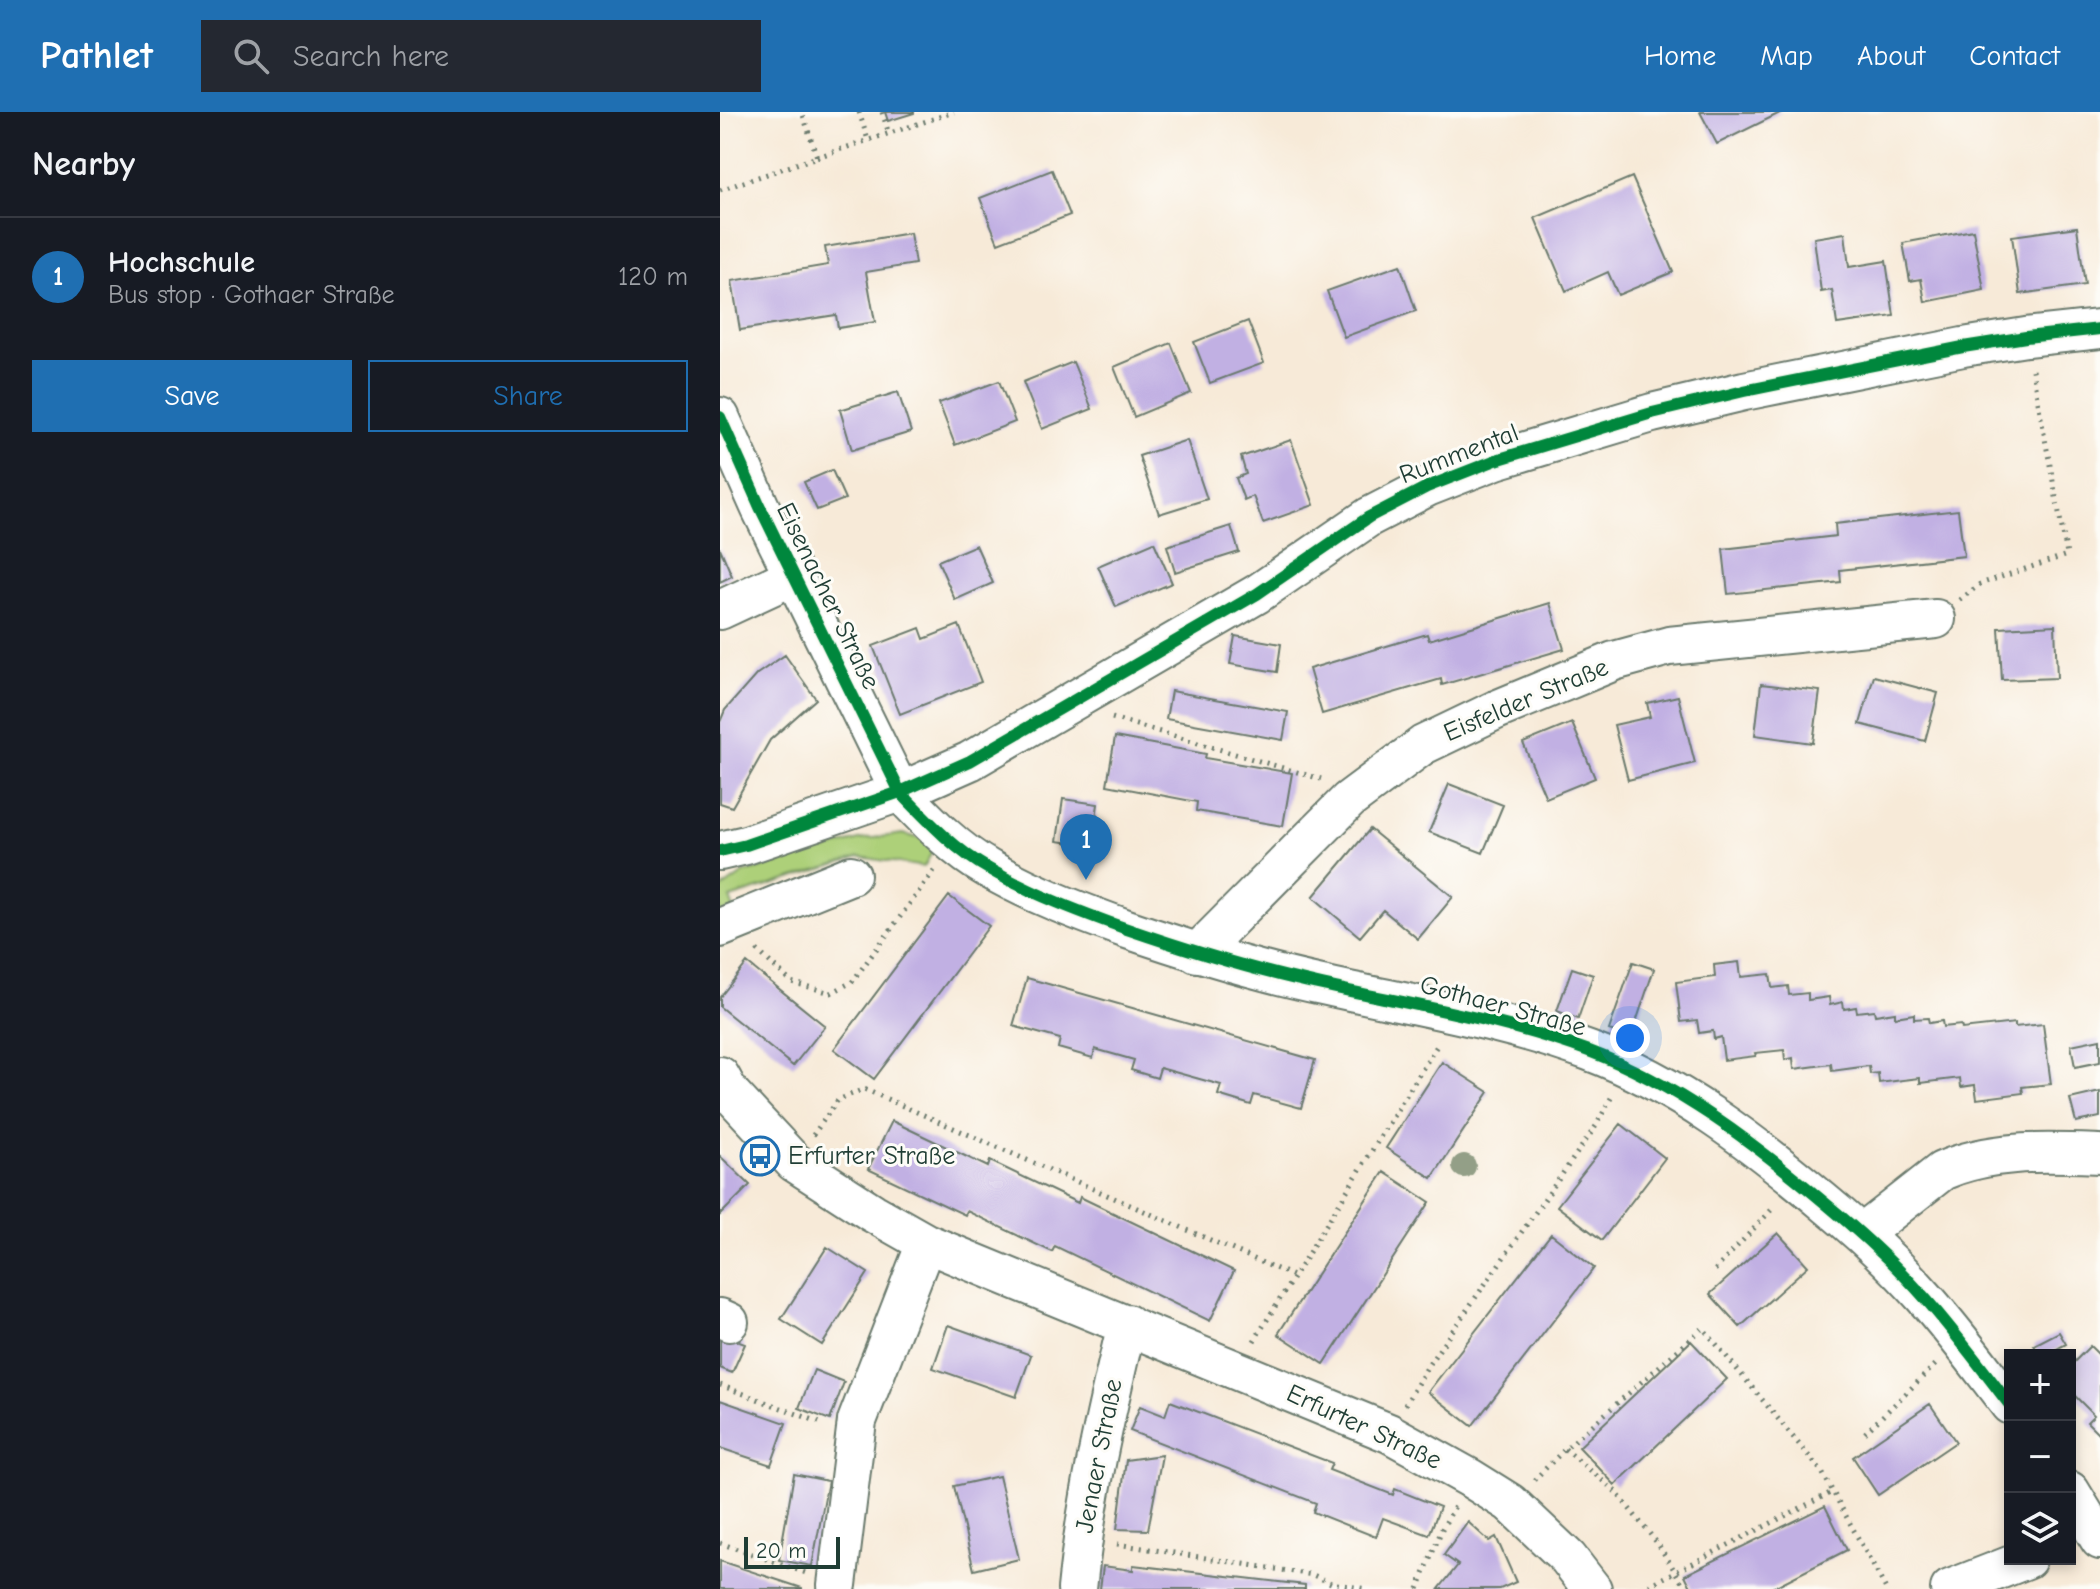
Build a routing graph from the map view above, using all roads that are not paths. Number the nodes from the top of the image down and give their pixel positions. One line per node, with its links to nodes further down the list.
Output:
1 (2100, 329): 6 (street, Rummental)
2 (720, 417): 3 (street, Eisenacher Straße)
3 (793, 576): 4 (street); 6 (street, Eisenacher Straße)
4 (720, 610)
5 (1936, 619): 10 (street, Eisfelder Straße)
6 (900, 792): 7 (street, Rummental); 10 (street, Gothaer Straße)
7 (720, 851)
8 (851, 875): 9 (street)
9 (724, 926)
10 (1197, 953): 13 (street, Gothaer Straße)
11 (723, 1090): 14 (street, Erfurter Straße)
12 (2100, 1154): 13 (street)
13 (1862, 1234): 16 (street, Gothaer Straße)
14 (926, 1243): 15 (street, Erfurter Straße); 18 (street)
15 (1127, 1324): 19 (street, Jenaer Straße); 20 (street, Erfurter Straße)
16 (2004, 1397)
17 (2012, 1565): 21 (street)
18 (837, 1585)
19 (1077, 1589)
20 (1592, 1589)
21 (1950, 1589)

